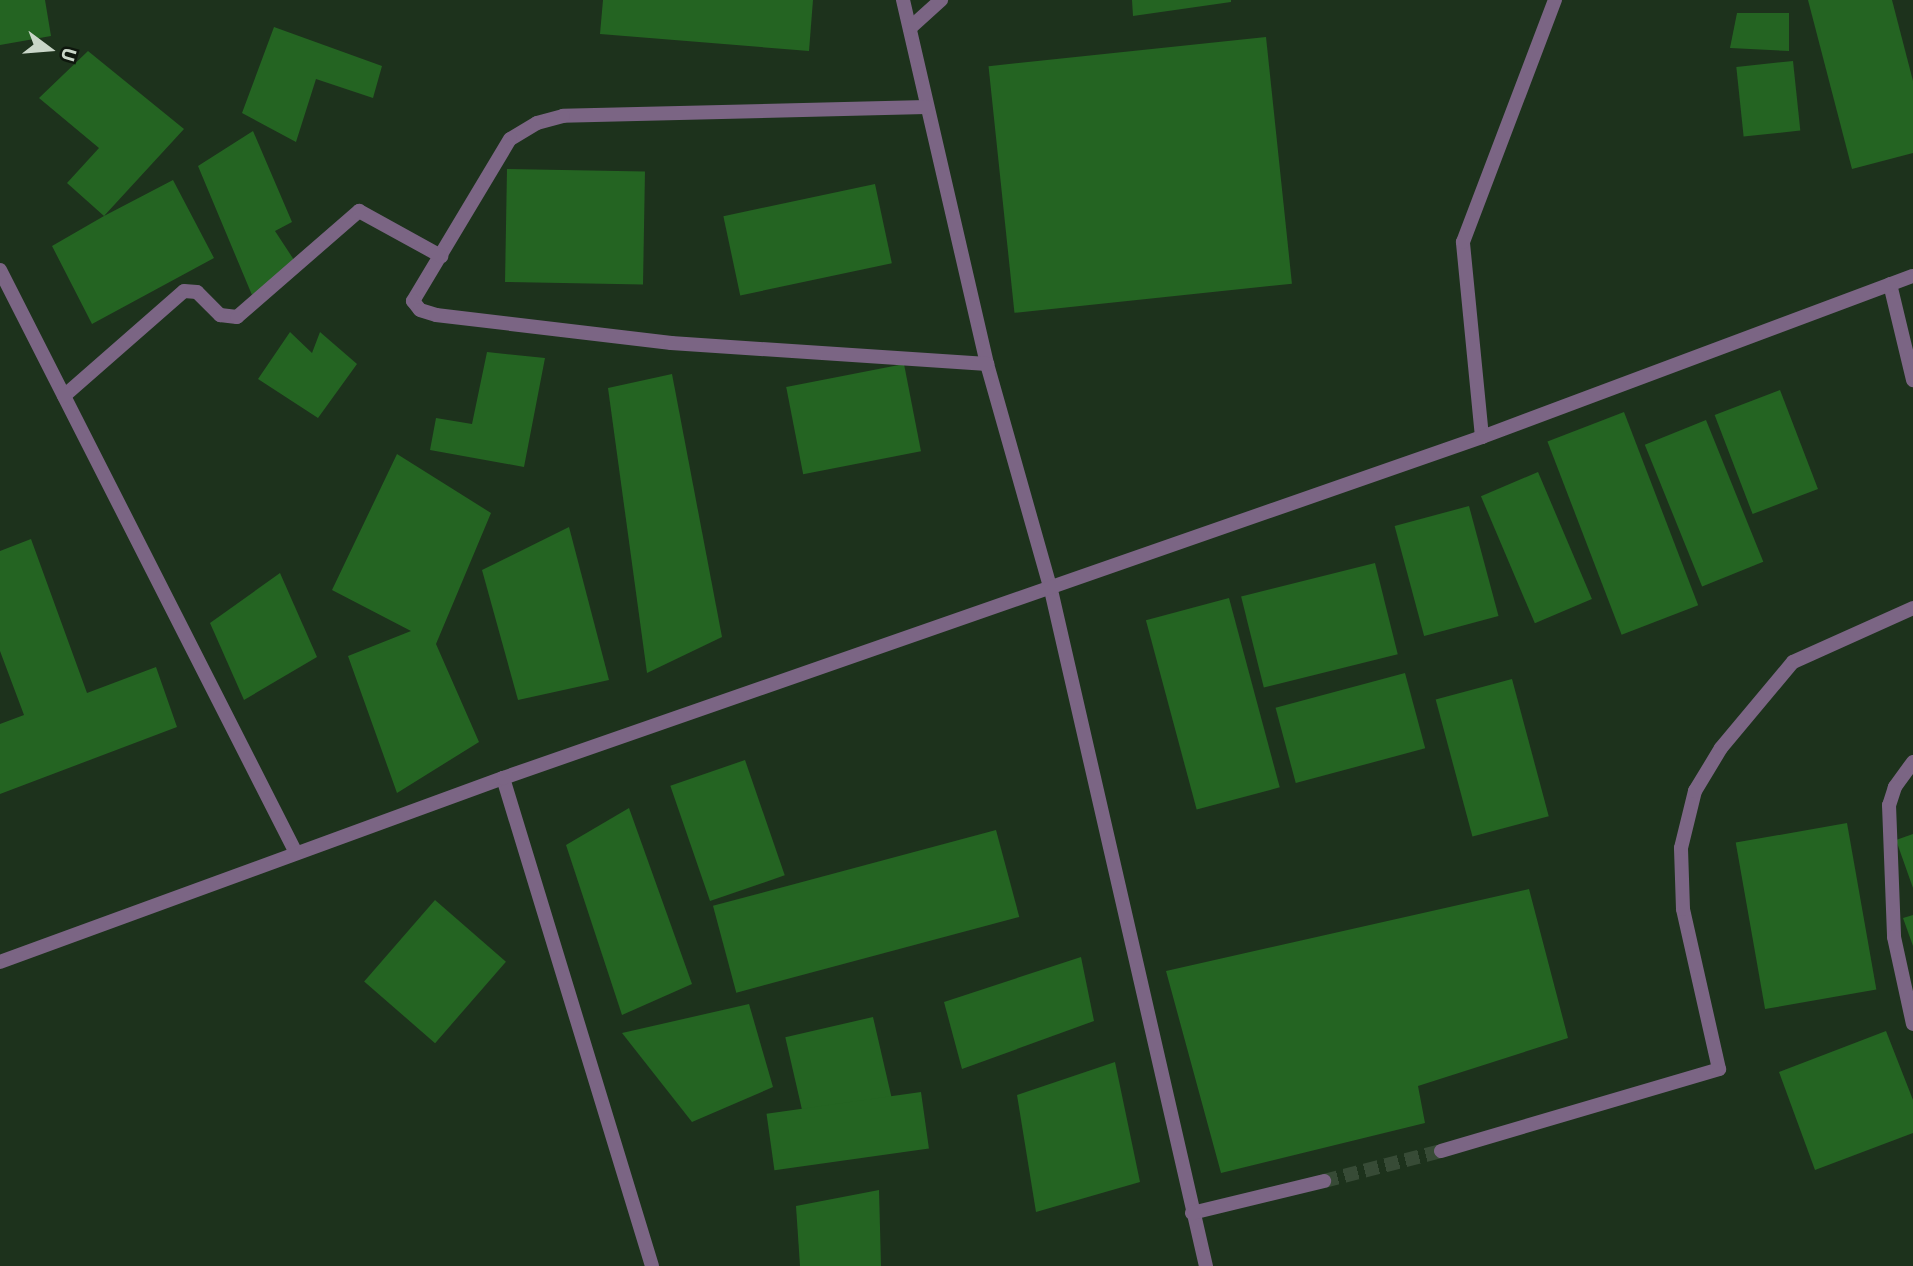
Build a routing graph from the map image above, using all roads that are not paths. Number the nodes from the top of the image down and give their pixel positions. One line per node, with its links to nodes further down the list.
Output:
1 (903, 0): 4 (street)
2 (941, 0): 4 (street)
3 (1555, 0): 13 (street)
4 (910, 28): 5 (street)
5 (926, 107): 6 (street); 10 (street)
6 (441, 256): 10 (street); 12 (street)
7 (0, 270): 12 (street)
8 (1913, 276): 9 (street)
9 (1890, 285): 11 (street); 13 (street)
10 (986, 364): 14 (street)
11 (1913, 380)
12 (64, 397): 18 (street)
13 (1482, 437): 14 (street)
14 (1051, 590): 17 (street); 23 (street)
15 (1913, 608): 21 (street)
16 (1913, 762): 20 (street)
17 (503, 778): 18 (street); 24 (street)
18 (296, 853): 19 (street)
19 (0, 962)
20 (1913, 1024)
21 (1441, 1152)
22 (1324, 1181): 23 (street)
23 (1192, 1213): 25 (street)
24 (653, 1266)
25 (1206, 1266)

